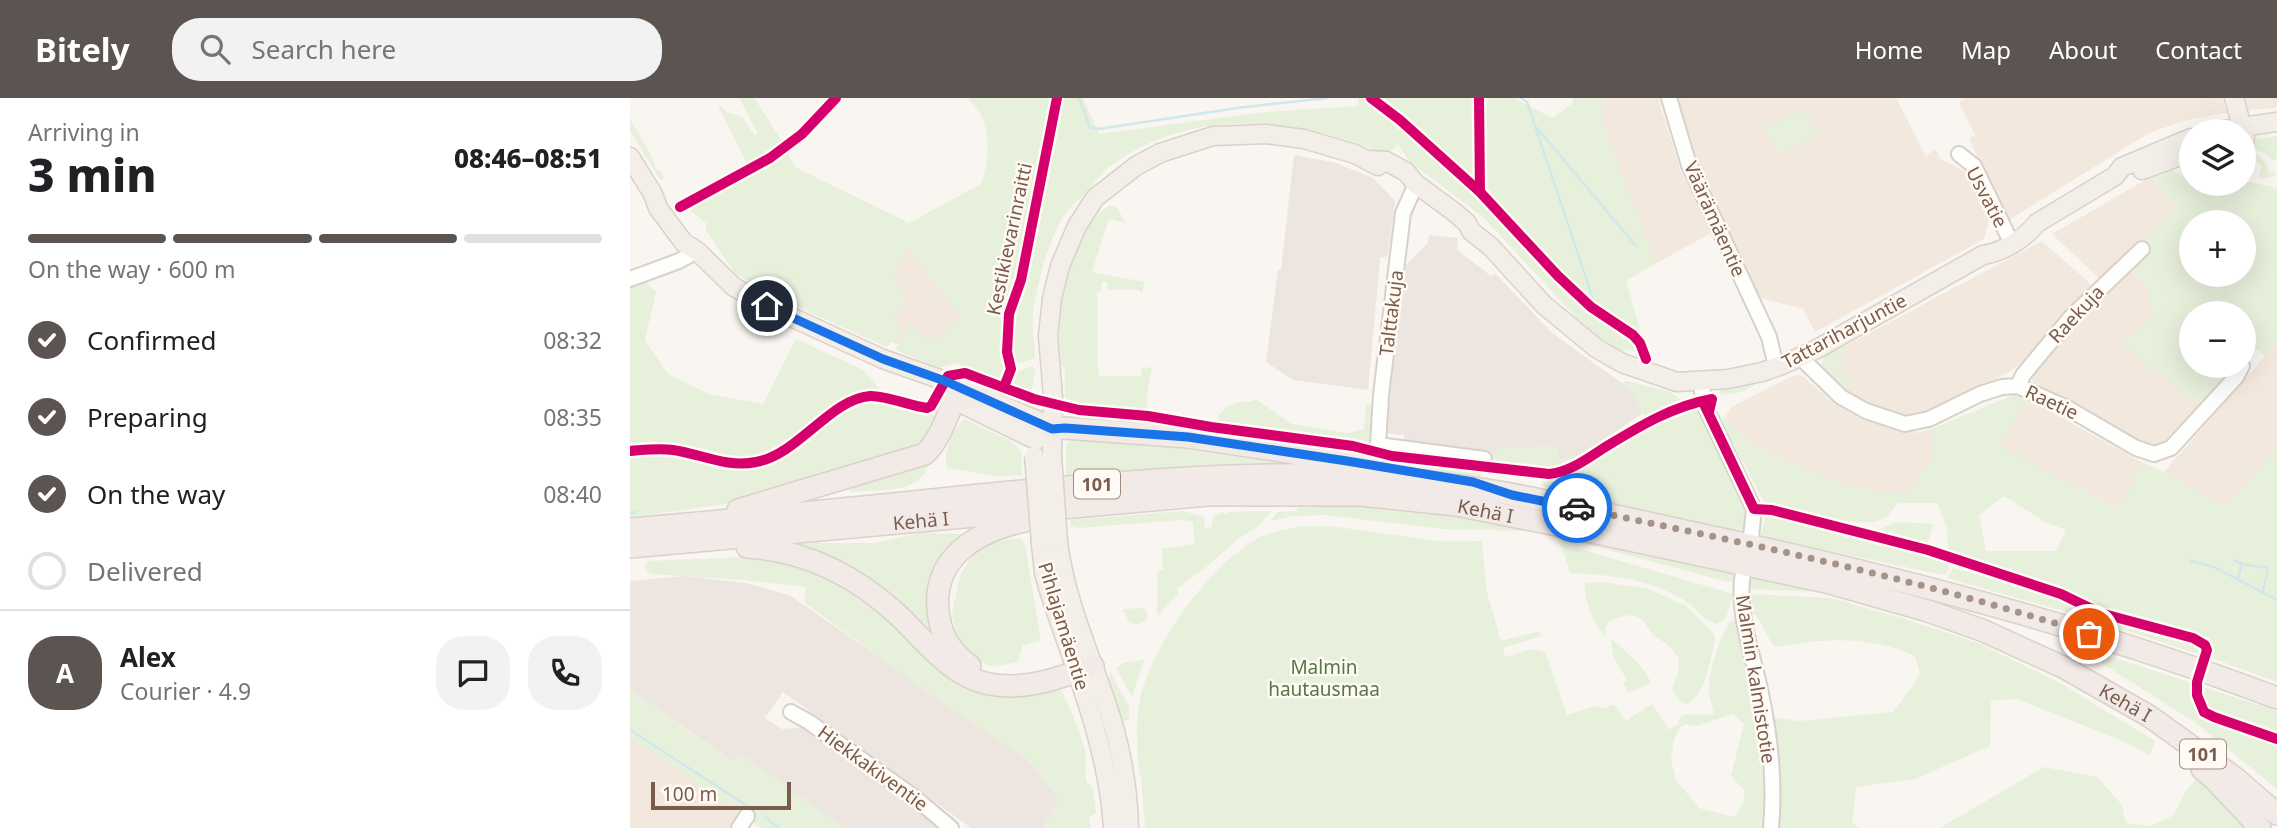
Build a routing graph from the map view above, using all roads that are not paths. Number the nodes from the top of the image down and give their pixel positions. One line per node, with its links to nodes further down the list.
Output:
1 (1668, 98): 20 (street, Väärämäentie)
2 (2234, 98): 3 (main road)
3 (2240, 119)
4 (2277, 122): 5 (main road)
5 (2256, 130)
6 (2277, 133): 7 (main road)
7 (2256, 134)
8 (2179, 143): 12 (main road, Tattariharjuntie)
9 (1959, 154): 14 (street, Usvatie)
10 (2179, 156): 12 (main road, Tattariharjuntie)
11 (630, 157): 16 (main road)
12 (2115, 176): 14 (main road, Tattariharjuntie)
13 (1416, 184): 22 (main road, Tattariharjuntie); 26 (main road, Tattariharjuntie); 27 (street, Talttakuja)
14 (2009, 239): 18 (main road, Tattariharjuntie)
15 (2142, 249): 23 (street, Raekuja)
16 (697, 251): 17 (street); 19 (main road)
17 (630, 279)
18 (1800, 357): 20 (main road, Tattariharjuntie); 23 (street, Raetie)
19 (883, 359): 24 (main road); 25 (main road)
20 (1782, 365): 22 (main road, Tattariharjuntie)
21 (2235, 378): 23 (street, Raetie)
22 (1702, 380): 32 (street)
23 (2018, 386)
24 (981, 397): 25 (highway); 26 (main road)
25 (954, 400): 26 (main road); 31 (highway)
26 (1043, 440): 28 (highway); 35 (main road, Pihlajamäentie, bridge)
27 (1484, 459)
28 (1512, 495): 31 (highway, Kehä I / 101); 36 (highway, Kehä I / 101)
29 (1108, 503): 31 (highway, Kehä I / 101); 35 (highway); 37 (highway, Kehä I / 101)
30 (630, 529): 31 (highway, Kehä I / 101)
31 (680, 534): 33 (highway, Kehä I / 101); 35 (highway)
32 (1751, 537)
33 (630, 547)
34 (1742, 572): 43 (street, Malmin kalmistotie)
35 (1083, 662): 41 (main road, Pihlajamäentie); 42 (main road, Pihlajamäentie)
36 (2277, 698)
37 (2124, 701): 39 (highway, Kehä I / 101); 44 (highway)
38 (791, 712): 40 (street, Hiekkakiventie)
39 (2277, 814)
40 (951, 828)
41 (1113, 828)
42 (1129, 828)
43 (1771, 828)
44 (2260, 828)

